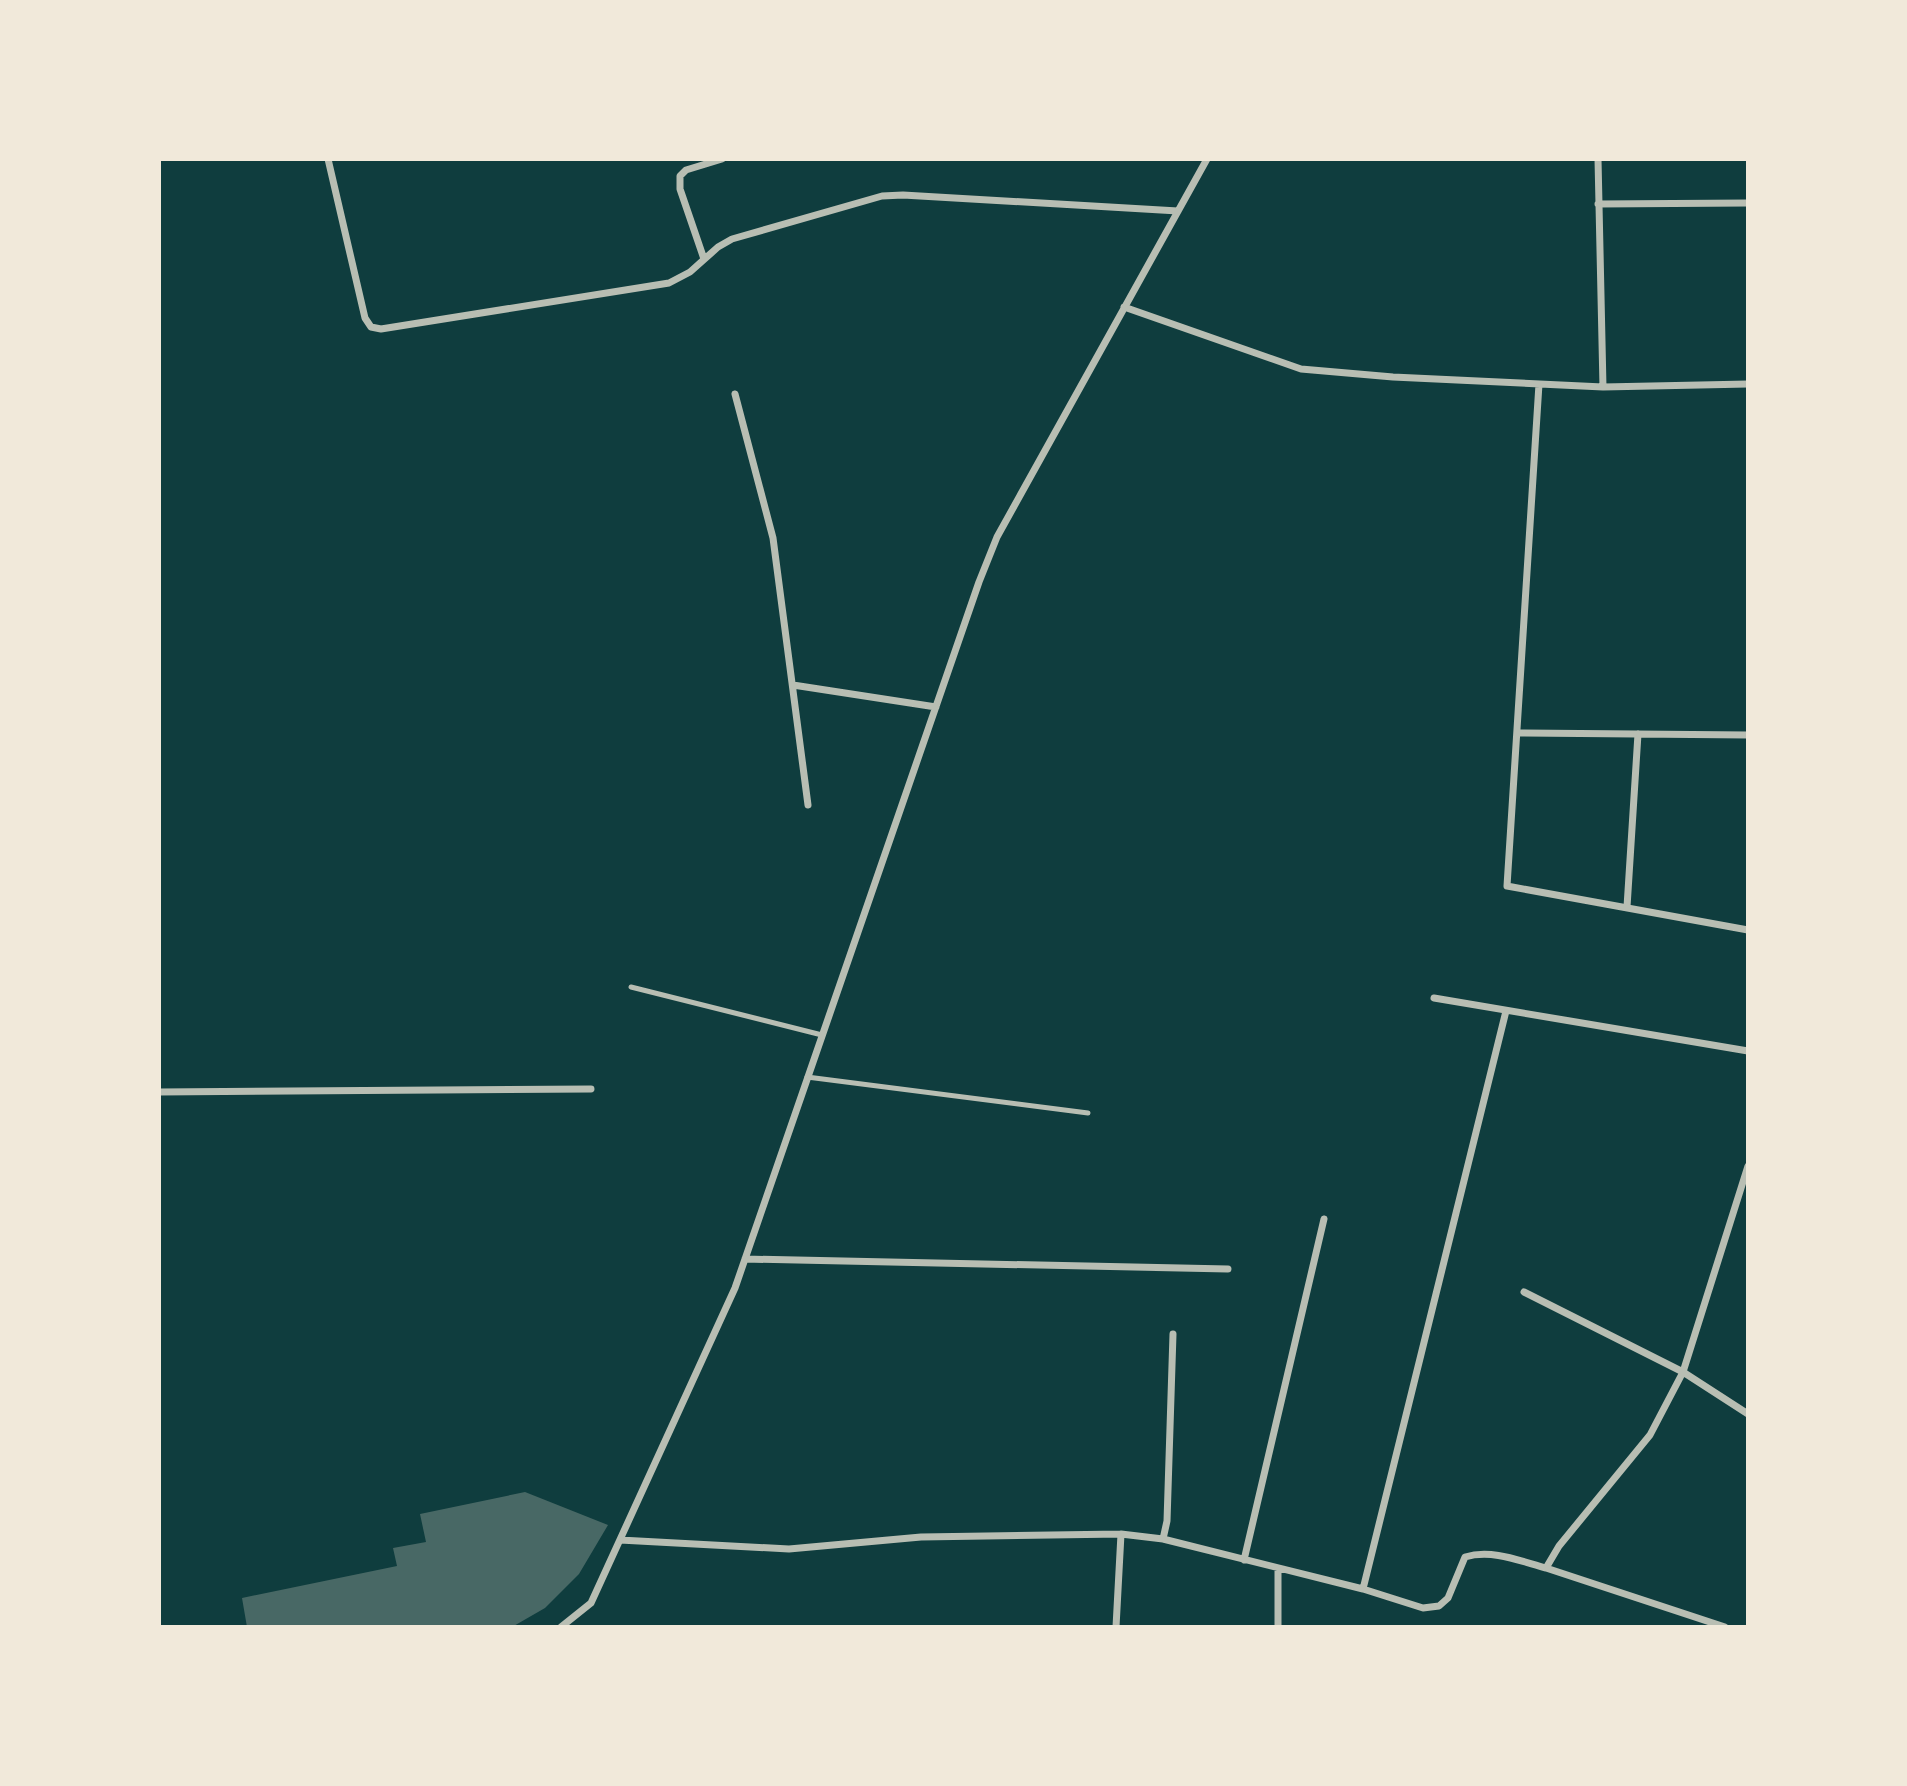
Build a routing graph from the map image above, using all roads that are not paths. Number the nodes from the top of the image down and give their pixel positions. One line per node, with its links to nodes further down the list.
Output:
1 (328, 159): 8 (street)
2 (722, 159): 8 (street)
3 (1207, 159): 7 (street)
4 (1598, 159): 6 (street)
5 (1748, 203): 6 (street)
6 (1598, 204): 12 (street)
7 (1178, 211): 8 (street); 9 (street)
8 (704, 259)
9 (1124, 307): 10 (street); 15 (street)
10 (1539, 384): 12 (street); 16 (street)
11 (1748, 384): 12 (street)
12 (1602, 387)
13 (734, 394): 14 (street)
14 (793, 685): 15 (street); 19 (street)
15 (936, 707): 25 (street)
16 (1518, 733): 17 (street); 20 (street)
17 (1638, 734): 18 (street); 20 (street)
18 (1748, 735)
19 (808, 805)
20 (1627, 908): 21 (street)
21 (1748, 930)
22 (631, 987): 25 (lane)
23 (1434, 998): 24 (street)
24 (1506, 1011): 26 (street); 45 (street)
25 (822, 1035): 27 (street)
26 (1748, 1051)
27 (807, 1077): 30 (lane); 33 (street)
28 (591, 1089): 29 (street)
29 (159, 1092)
30 (1088, 1113)
31 (1748, 1166): 37 (street)
32 (1324, 1219): 42 (street)
33 (745, 1259): 34 (street); 41 (street)
34 (1228, 1269)
35 (1524, 1292): 37 (street)
36 (1173, 1334): 40 (street)
37 (1683, 1372): 38 (street); 43 (street)
38 (1748, 1415)
39 (1121, 1534): 40 (street); 41 (street); 47 (street)
40 (1163, 1539): 42 (street)
41 (620, 1540): 46 (street)
42 (1244, 1560): 44 (street)
43 (1546, 1568): 45 (street); 49 (street)
44 (1278, 1569): 45 (street); 48 (street)
45 (1363, 1590)
46 (561, 1627)
47 (1116, 1627)
48 (1278, 1627)
49 (1725, 1627)

